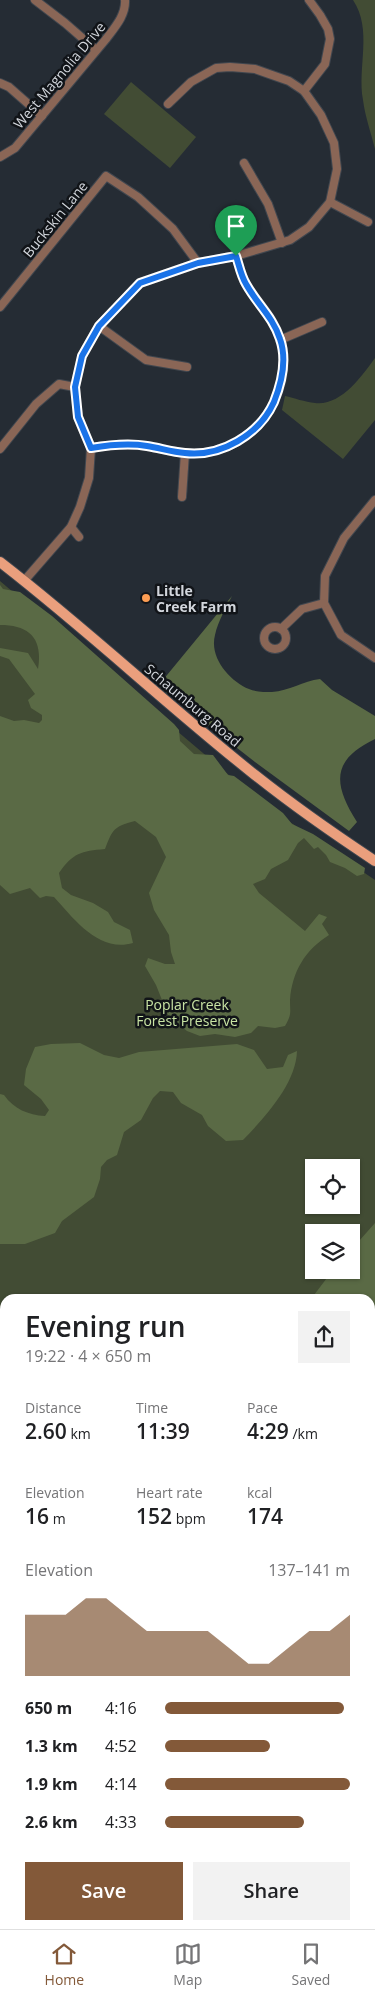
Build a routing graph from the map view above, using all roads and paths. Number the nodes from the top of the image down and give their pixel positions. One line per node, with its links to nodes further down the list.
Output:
1 (34, 0): 4 (street)
2 (125, 0): 4 (street, West Magnolia Drive)
3 (309, 0): 6 (street)
4 (96, 50): 8 (street, West Magnolia Drive)
5 (0, 83): 8 (street)
6 (304, 91): 7 (street); 11 (street)
7 (168, 104)
8 (42, 116): 9 (street, West Magnolia Drive)
9 (0, 158)
10 (244, 163): 13 (street)
11 (330, 202): 12 (street); 13 (street)
12 (368, 222)
13 (282, 243): 14 (street)
14 (236, 256): 15 (street); 19 (street)
15 (198, 263): 16 (street, Buckskin Lane); 18 (street)
16 (0, 307)
17 (322, 322): 19 (street)
18 (99, 326): 20 (street); 21 (street)
19 (280, 340): 24 (street)
20 (187, 367)
21 (75, 387): 22 (street); 23 (street)
22 (91, 448): 24 (street); 27 (street)
23 (0, 449)
24 (185, 454): 25 (street)
25 (182, 497)
26 (375, 500): 31 (street)
27 (71, 527): 28 (street); 30 (street)
28 (79, 537)
29 (0, 562): 30 (main road, Schaumburg Road)
30 (24, 581): 34 (main road, Schaumburg Road)
31 (324, 603): 32 (street); 33 (street)
32 (281, 629)
33 (375, 658)
34 (375, 861)

